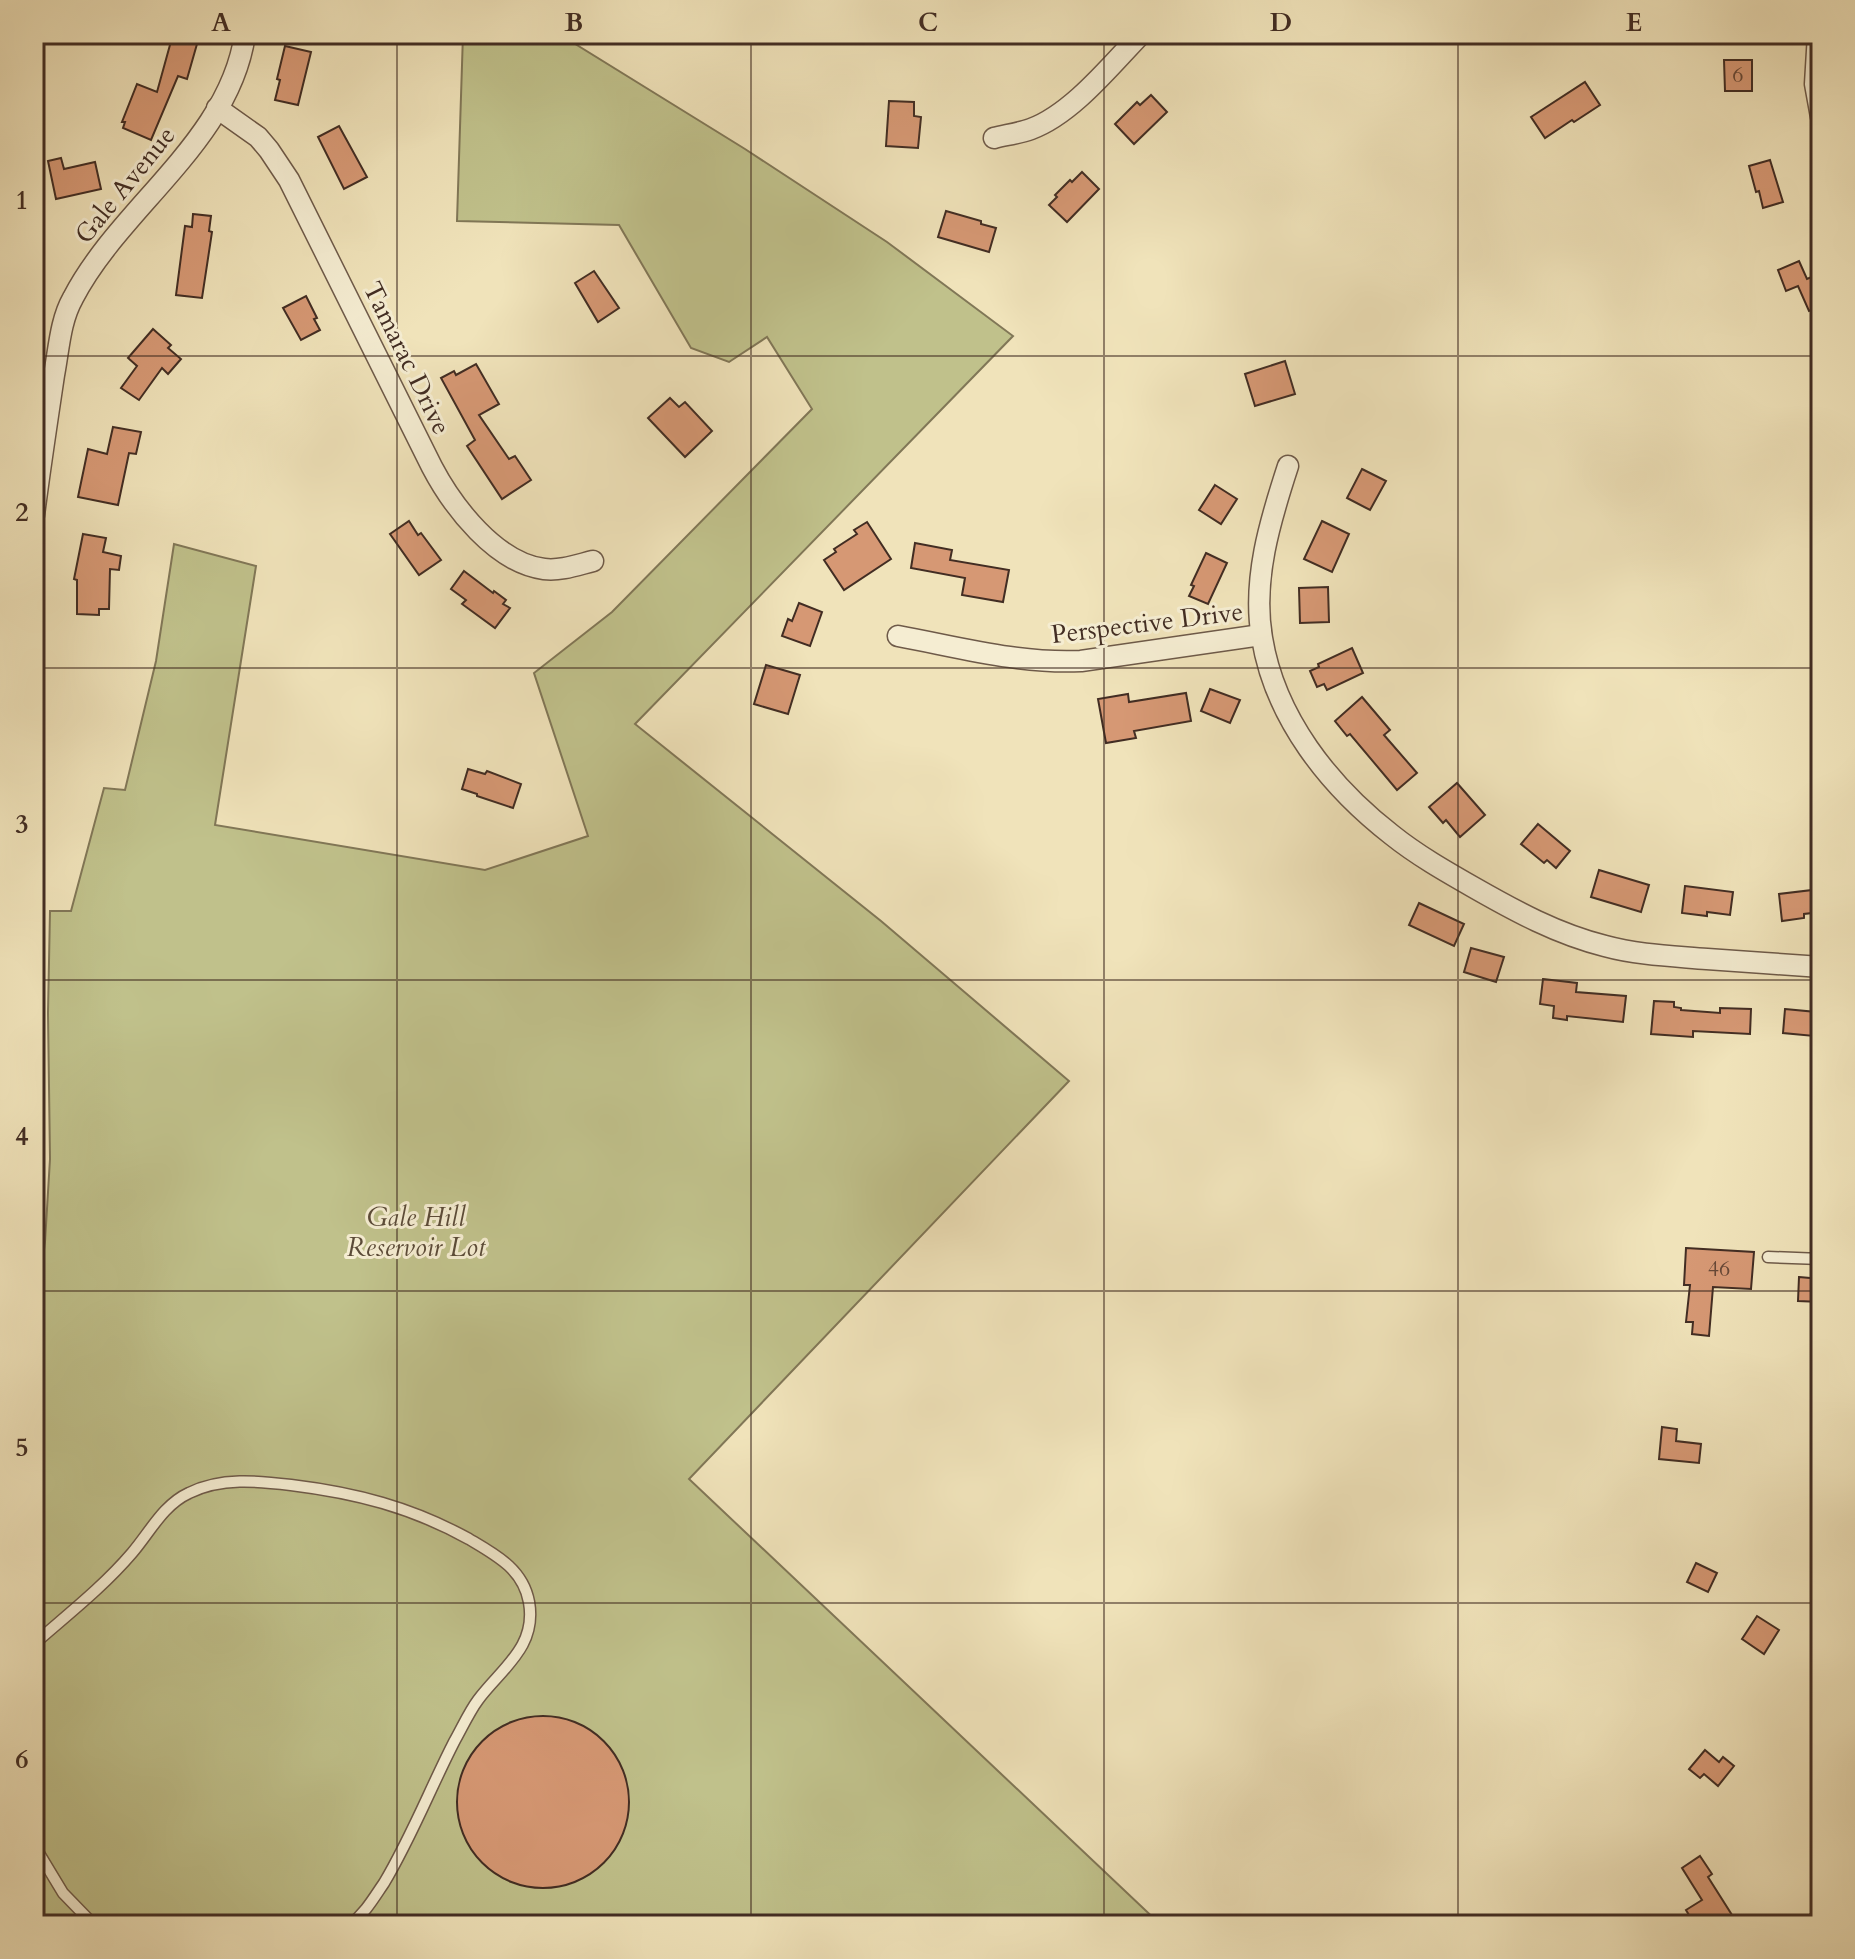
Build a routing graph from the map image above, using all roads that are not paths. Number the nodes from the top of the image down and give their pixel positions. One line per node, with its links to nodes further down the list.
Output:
1 (245, 34): 4 (street, Gale Avenue)
2 (1141, 34): 6 (street)
3 (1818, 34): 5 (street)
4 (217, 108): 8 (street, Gale Avenue); 9 (street, Tamarac Drive)
5 (1821, 117)
6 (994, 138)
7 (1288, 466): 10 (street)
8 (34, 515)
9 (593, 561)
10 (1261, 635): 11 (street, Perspective Drive); 12 (street)
11 (898, 636)
12 (1821, 967)
13 (1768, 1257): 14 (lane)
14 (1821, 1259)
15 (34, 1644): 18 (lane)
16 (34, 1845): 17 (lane)
17 (94, 1925)
18 (350, 1925)

